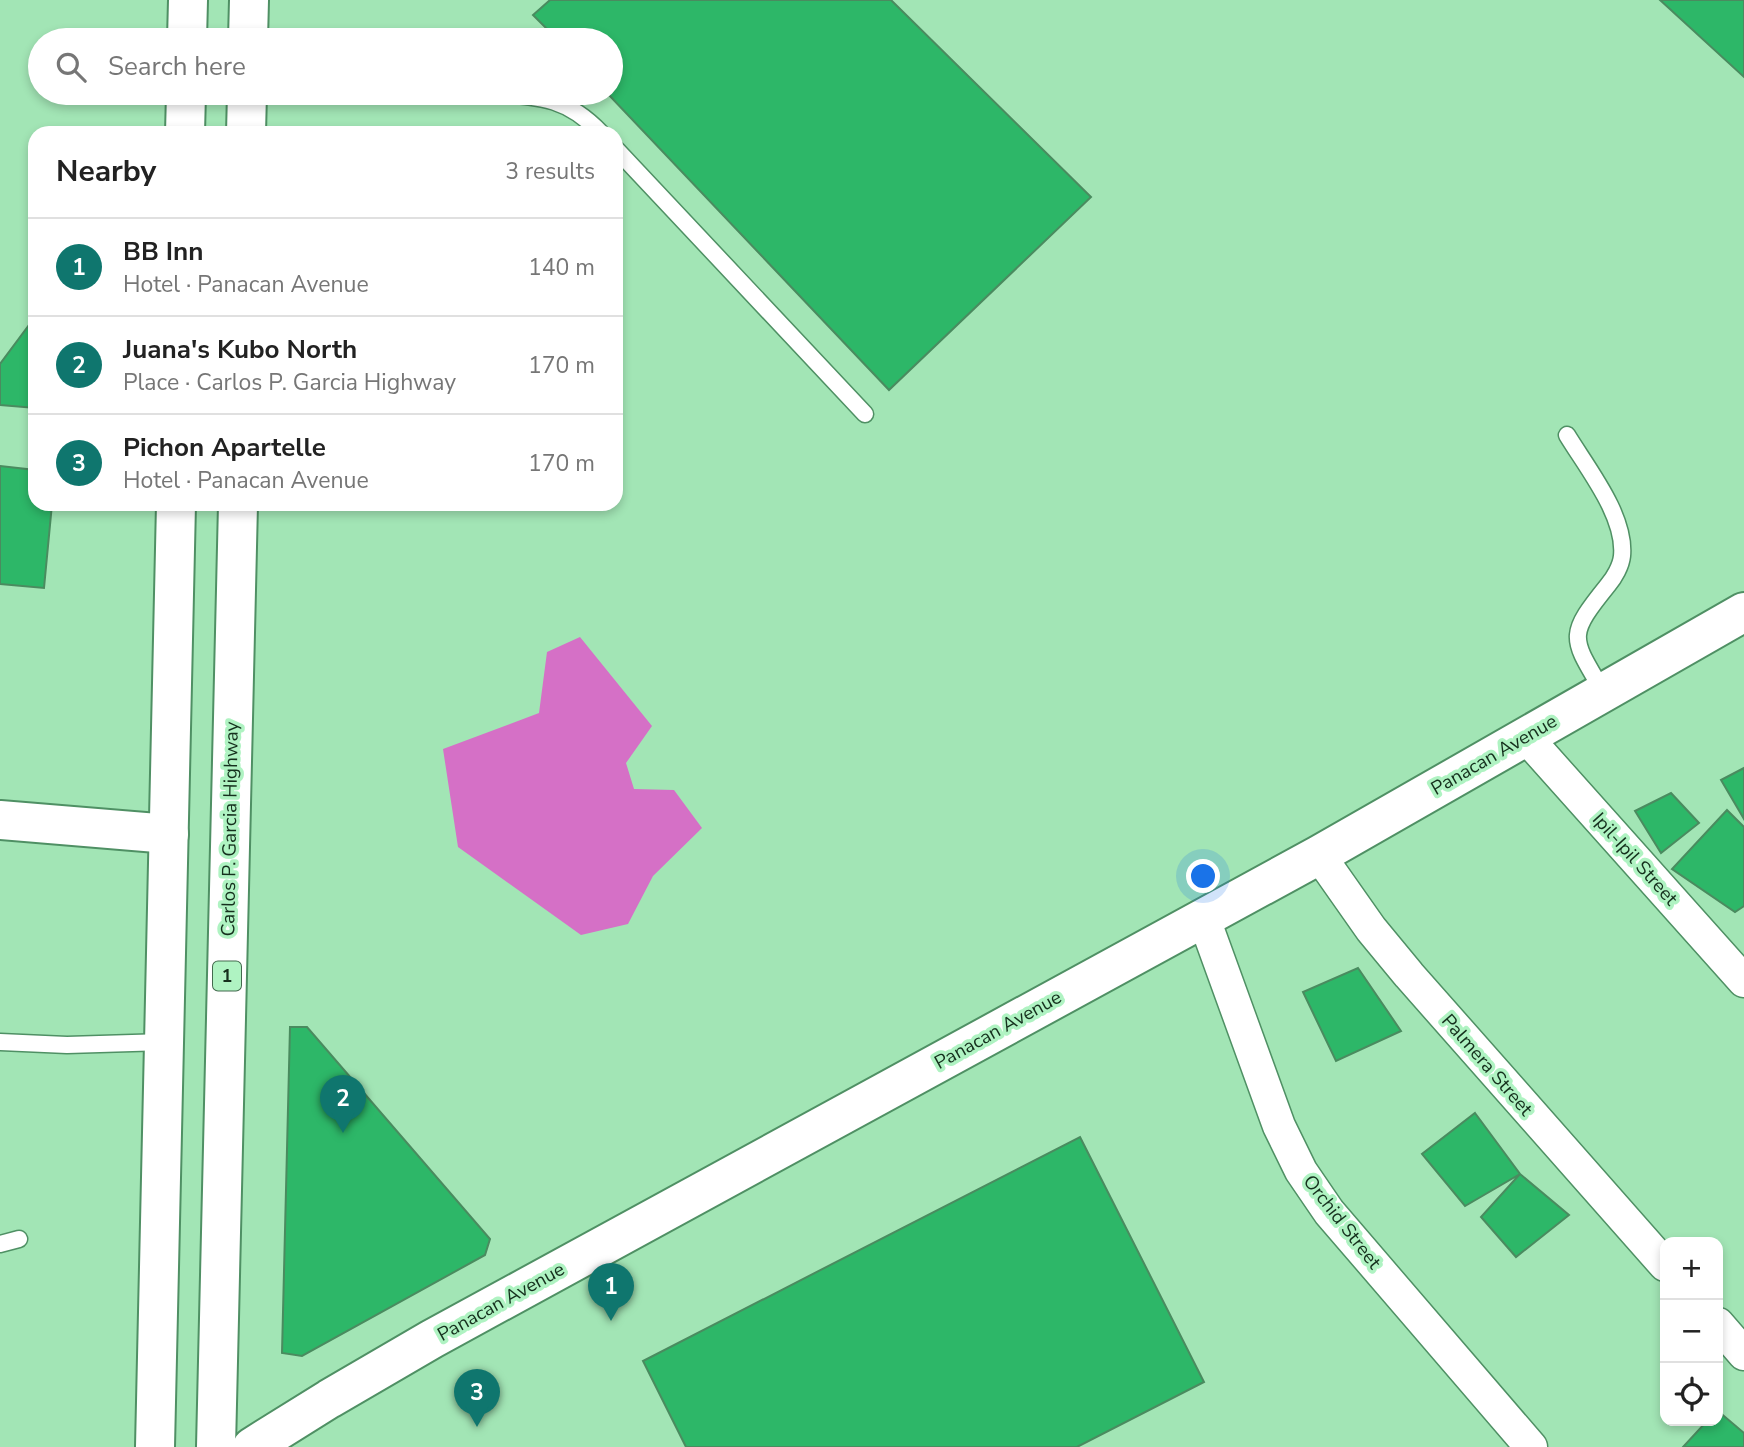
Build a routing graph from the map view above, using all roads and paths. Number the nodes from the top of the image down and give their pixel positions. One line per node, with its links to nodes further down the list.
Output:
1 (188, 0): 3 (main road)
2 (249, 0): 4 (main road)
3 (187, 28)
4 (248, 28)
5 (186, 105): 8 (main road)
6 (247, 105): 9 (main road)
7 (562, 105): 10 (lane)
8 (185, 126)
9 (246, 126)
10 (594, 126)
11 (623, 156): 12 (lane)
12 (865, 414)
13 (1567, 435): 17 (lane)
14 (176, 512): 15 (main road); 20 (main road)
15 (237, 514): 27 (main road, Carlos P. Garcia Highway / 1)
16 (1744, 612): 17 (main road, Panacan Avenue)
17 (1604, 692): 18 (main road, Panacan Avenue)
18 (1526, 737): 21 (main road, Panacan Avenue); 23 (street, Ipil-Ipil Street)
19 (0, 820): 20 (main road)
20 (169, 834): 25 (main road)
21 (1319, 855): 22 (main road, Panacan Avenue); 30 (street, Palmera Street)
22 (1204, 919): 35 (main road, Panacan Avenue); 36 (street, Orchid Street)
23 (1744, 981)
24 (0, 1042): 25 (lane)
25 (164, 1042): 26 (main road)
26 (162, 1158): 27 (main road); 33 (main road)
27 (223, 1158): 34 (main road, Carlos P. Garcia Highway / 1)
28 (19, 1239): 29 (lane)
29 (0, 1244)
30 (1660, 1259)
31 (1723, 1330): 32 (street)
32 (1744, 1354)
33 (155, 1447)
34 (216, 1447)
35 (252, 1447)
36 (1531, 1447)

